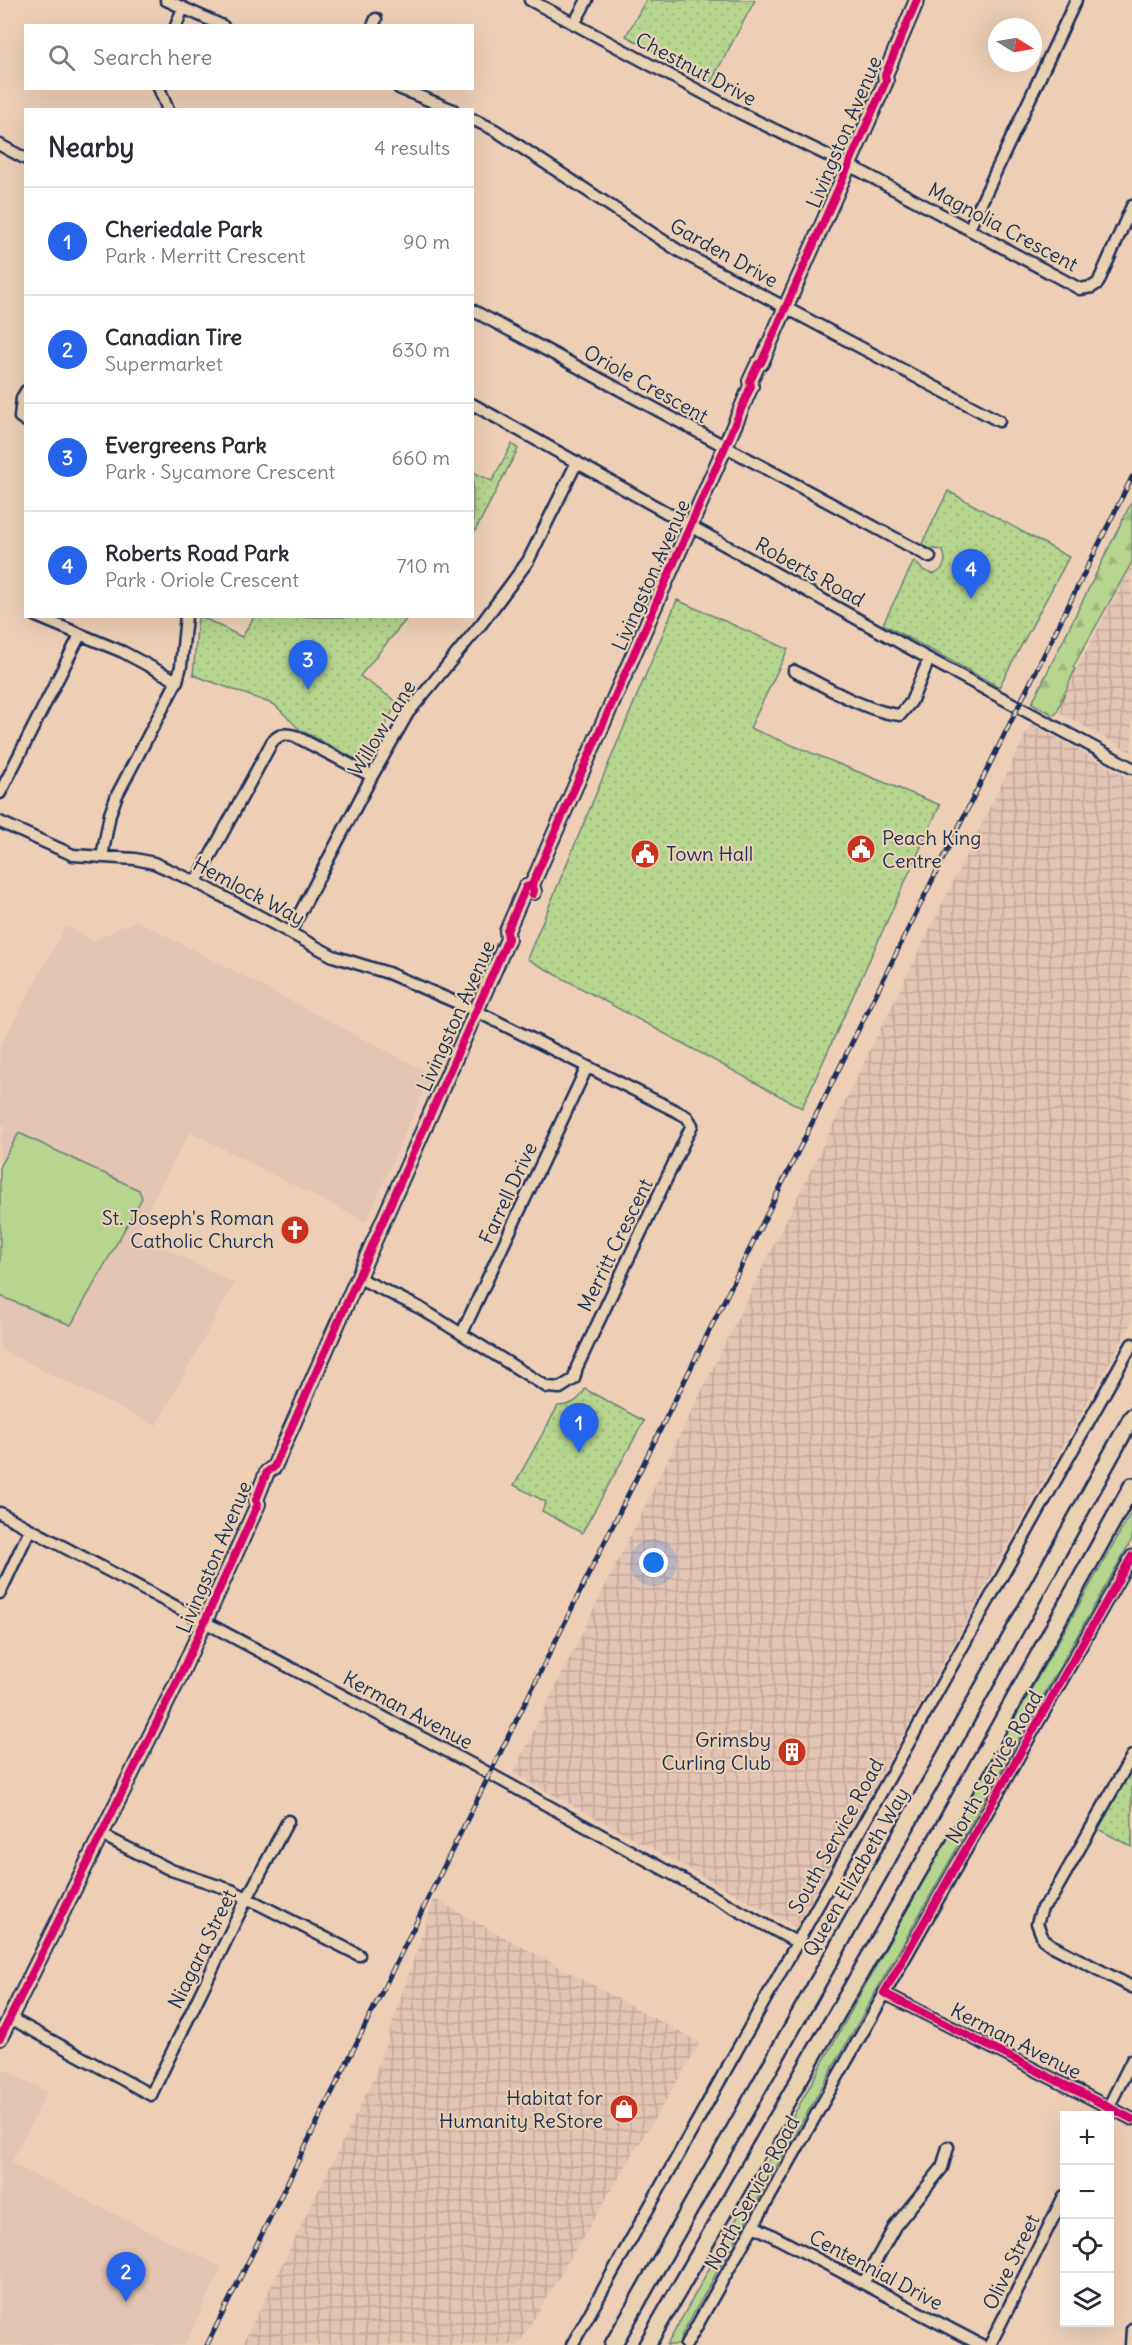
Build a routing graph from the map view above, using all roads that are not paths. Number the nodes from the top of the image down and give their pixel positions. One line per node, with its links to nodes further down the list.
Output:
1 (166, 0): 7 (street)
2 (530, 0): 10 (street, Chestnut Drive)
3 (587, 0): 10 (street)
4 (917, 0): 11 (main road, Livingston Avenue)
5 (924, 0): 11 (main road, Livingston Avenue)
6 (1076, 0): 21 (street)
7 (183, 8): 8 (street); 9 (street)
8 (177, 24)
9 (219, 24)
10 (574, 24): 19 (street, Chestnut Drive)
11 (886, 81): 19 (main road, Livingston Avenue)
12 (160, 90): 14 (street)
13 (404, 90): 15 (street)
14 (167, 108)
15 (448, 108)
16 (474, 120): 22 (street, Garden Drive)
17 (0, 145): 18 (street)
18 (24, 158)
19 (848, 165): 21 (street, Magnolia Crescent); 22 (main road, Livingston Avenue)
20 (1132, 206): 21 (street, Magnolia Crescent)
21 (969, 229)
22 (785, 308): 27 (street, Garden Drive); 28 (main road, Livingston Avenue)
23 (474, 311): 28 (street, Oriole Crescent)
24 (24, 398): 26 (street)
25 (474, 405): 29 (street, Roberts Road)
26 (24, 420)
27 (999, 421)
28 (725, 447): 30 (main road, Livingston Avenue); 31 (street, Oriole Crescent)
29 (577, 462): 30 (street, Roberts Road); 39 (street, Willow Lane)
30 (690, 526): 35 (street, Roberts Road); 45 (main road, Livingston Avenue)
31 (930, 557)
32 (41, 618): 34 (street)
33 (186, 618): 37 (street)
34 (80, 635): 37 (street); 40 (street)
35 (929, 659): 36 (street); 38 (street, Roberts Road)
36 (794, 671)
37 (177, 681): 42 (street)
38 (1132, 768)
39 (372, 776): 43 (street); 44 (street, Willow Lane)
40 (0, 793)
41 (0, 822): 42 (street, Hemlock Way)
42 (102, 856): 43 (street, Hemlock Way)
43 (196, 882): 44 (street, Hemlock Way)
44 (290, 932): 45 (street, Hemlock Way)
45 (476, 1011): 46 (street, Merritt Crescent); 47 (main road, Livingston Avenue)
46 (587, 1067): 48 (street, Farrell Drive); 48 (street, Merritt Crescent)
47 (358, 1278): 48 (street, Merritt Crescent); 56 (main road, Livingston Avenue)
48 (462, 1333)
49 (1132, 1344): 61 (street, South Service Road)
50 (1132, 1417): 77 (highway, Queen Elizabeth Way)
51 (1132, 1486): 78 (highway)
52 (0, 1513): 53 (street, Kerman Avenue)
53 (30, 1529): 55 (street); 56 (street, Kerman Avenue)
54 (1132, 1556): 64 (street, North Service Road)
55 (0, 1593)
56 (206, 1623): 59 (main road, Livingston Avenue); 61 (street, Kerman Avenue)
57 (1132, 1756): 63 (street)
58 (288, 1821): 60 (street, Niagara Street)
59 (102, 1835): 60 (street); 65 (main road, Livingston Avenue)
60 (247, 1898): 62 (street); 65 (street, Niagara Street)
61 (798, 1943): 76 (street, South Service Road)
62 (359, 1955)
63 (1132, 1987)
64 (884, 1994): 68 (street, Kerman Avenue); 73 (street, North Service Road)
65 (10, 2018): 66 (main road, Livingston Avenue)
66 (0, 2038)
67 (1132, 2060): 68 (street)
68 (1106, 2111)
69 (1114, 2113): 70 (street, Kerman Avenue)
70 (1132, 2119)
71 (948, 2147): 74 (street)
72 (1060, 2206): 81 (street, Olive Street)
73 (754, 2226): 74 (street, Centennial Drive); 79 (street, North Service Road)
74 (864, 2282): 80 (street, Centennial Drive)
75 (1132, 2328): 82 (street)
76 (572, 2345)
77 (613, 2345)
78 (647, 2345)
79 (686, 2345)
80 (981, 2345)
81 (990, 2345)
82 (1131, 2345)

